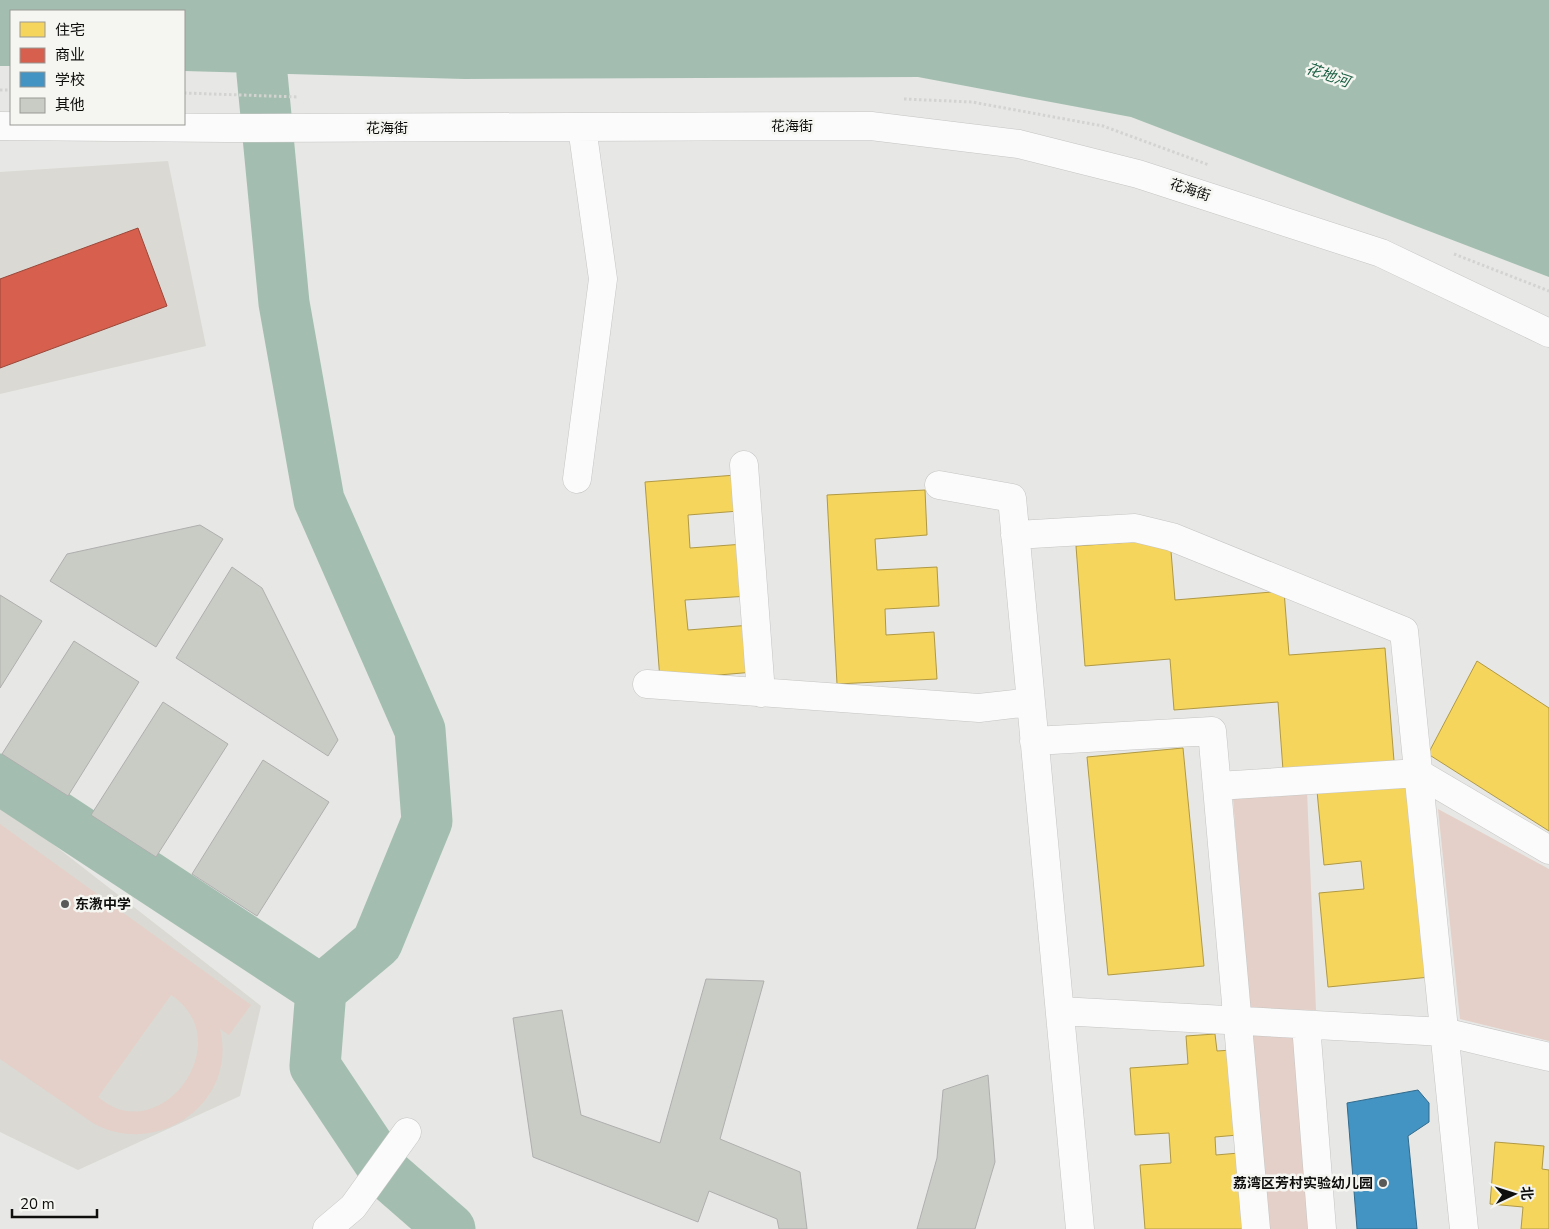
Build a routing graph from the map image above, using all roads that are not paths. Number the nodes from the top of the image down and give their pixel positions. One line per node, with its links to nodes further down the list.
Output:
1 (0, 126): 2 (street, 花海街)
2 (582, 127): 3 (street, 花海街); 5 (street)
3 (1549, 333)
4 (744, 465): 9 (street)
5 (577, 479)
6 (939, 485): 7 (street)
7 (1015, 535): 10 (street); 12 (street)
8 (647, 684): 9 (street)
9 (761, 693): 10 (street)
10 (1031, 702): 11 (street)
11 (1034, 741): 13 (street); 15 (street)
12 (1418, 773): 13 (street); 14 (street); 18 (street)
13 (1218, 786): 16 (street)
14 (1549, 850)
15 (1060, 1011): 16 (street); 22 (street)
16 (1239, 1021): 17 (street); 23 (street)
17 (1306, 1025): 18 (street); 24 (street)
18 (1444, 1032): 19 (street); 25 (street)
19 (1549, 1057)
20 (407, 1132): 21 (street)
21 (327, 1229)
22 (1080, 1229)
23 (1256, 1229)
24 (1322, 1229)
25 (1464, 1229)

